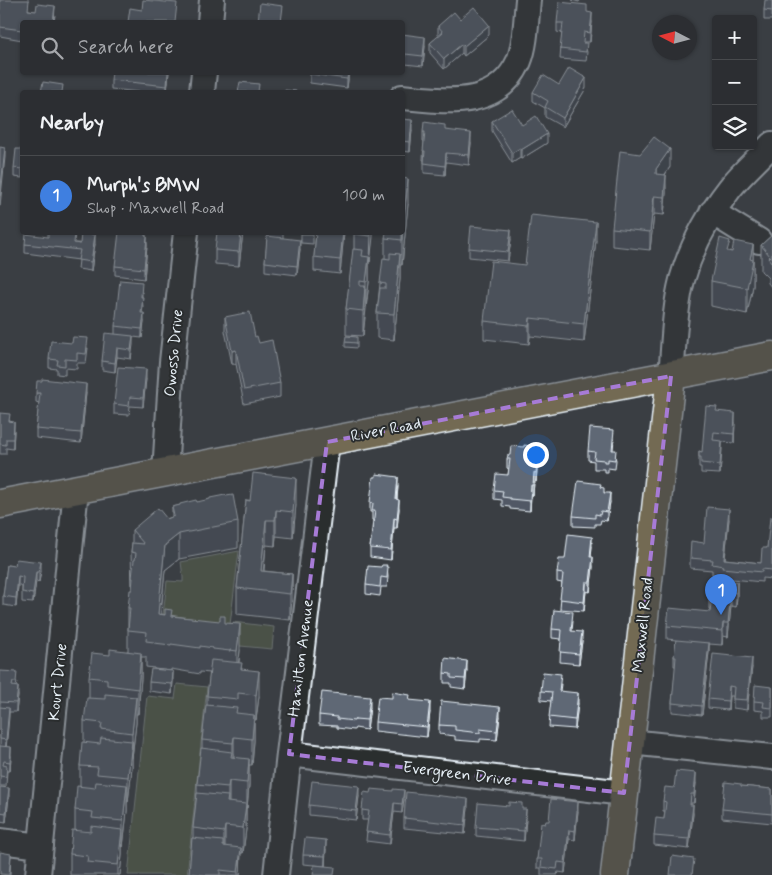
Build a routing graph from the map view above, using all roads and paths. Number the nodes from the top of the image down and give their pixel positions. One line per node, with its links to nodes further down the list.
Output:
1 (212, 0): 3 (street)
2 (528, 0): 6 (street)
3 (210, 20)
4 (204, 75): 5 (street)
5 (202, 90)
6 (405, 97)
7 (772, 144): 8 (street)
8 (712, 212): 10 (street); 12 (street)
9 (186, 235): 14 (street, Owosso Drive)
10 (760, 241)
11 (772, 356): 12 (main road, River Road)
12 (670, 376): 13 (main road, River Road); 17 (main road, Maxwell Road)
13 (327, 442): 14 (main road, River Road); 18 (street, Hamilton Avenue)
14 (165, 473): 15 (main road, River Road)
15 (76, 489): 16 (main road, River Road); 22 (street, Kourt Drive)
16 (0, 504)
17 (630, 742): 19 (street); 20 (main road, Maxwell Road)
18 (289, 754): 20 (street, Evergreen Drive); 24 (street, Hamilton Avenue)
19 (772, 757)
20 (624, 793): 25 (main road, Maxwell Road)
21 (0, 842): 22 (street)
22 (41, 846): 23 (street, Kourt Drive)
23 (38, 875)
24 (276, 875)
25 (615, 875)

